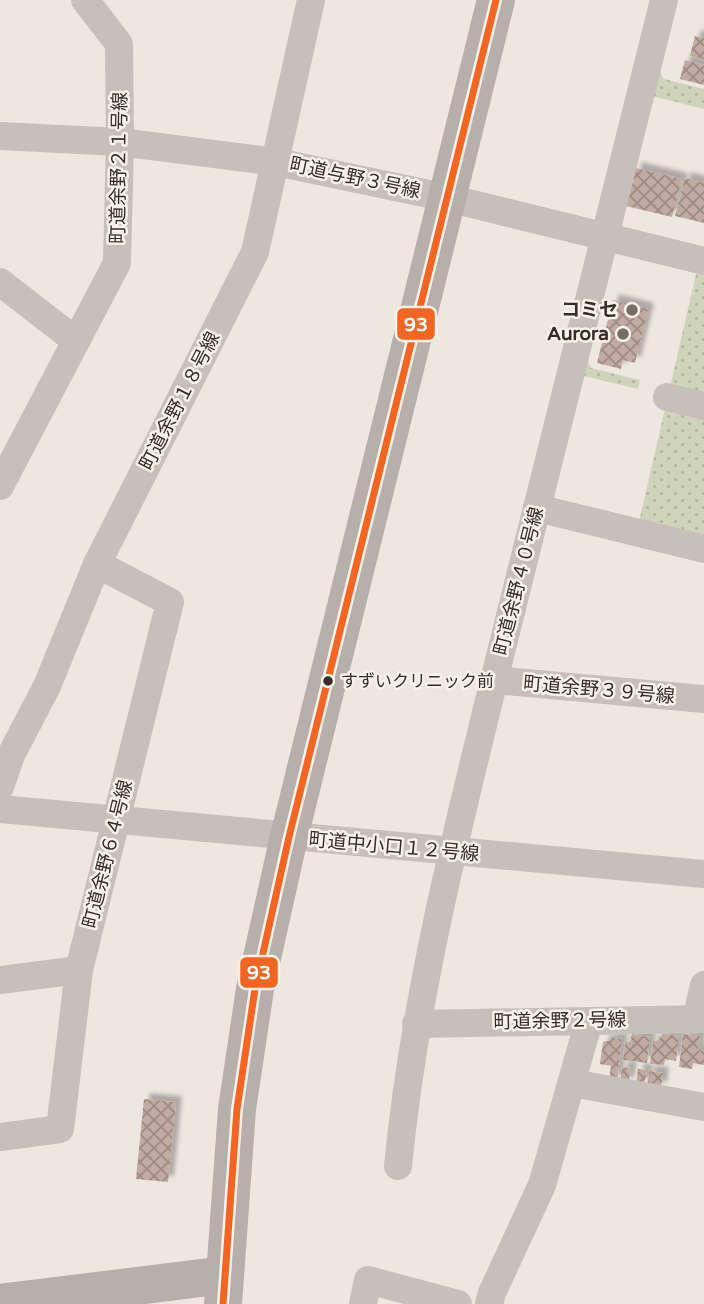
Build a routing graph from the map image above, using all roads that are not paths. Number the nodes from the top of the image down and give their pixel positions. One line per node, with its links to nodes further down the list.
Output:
1 (85, 0): 6 (street, 町道余野２１号線)
2 (311, 0): 7 (street, 町道余野１８号線)
3 (496, 0): 8 (street)
4 (664, 0): 9 (street, 町道余野４０号線)
5 (0, 136): 6 (street, 町道与野３号線)
6 (120, 142): 7 (street, 町道与野３号線); 12 (street, 町道余野２１号線)
7 (276, 162): 8 (street, 町道与野３号線); 18 (street, 町道余野１８号線)
8 (448, 198): 9 (street, 町道与野３号線); 24 (street)
9 (604, 236): 10 (street, 町道与野３号線); 16 (street, 町道余野４０号線)
10 (704, 261)
11 (0, 282): 12 (street)
12 (76, 341): 15 (street, 町道余野２１号線)
13 (667, 397): 14 (street)
14 (704, 405)
15 (0, 486)
16 (537, 508): 17 (street); 19 (street, 町道余野４０号線)
17 (704, 549)
18 (97, 565): 21 (street, 町道余野１８号線); 23 (street, 町道余野６４号線)
19 (494, 680): 20 (street, 町道余野３９号線); 25 (street, 町道余野４０号線)
20 (704, 699)
21 (0, 787)
22 (0, 809): 23 (street, 町道中小口１２号線)
23 (115, 821): 24 (street, 町道中小口１２号線); 27 (street, 町道余野６４号線)
24 (289, 837): 25 (street, 町道中小口１２号線); 37 (street)
25 (452, 852): 26 (street, 町道中小口１２号線); 32 (street, 町道余野４０号線)
26 (704, 874)
27 (79, 970): 28 (street); 35 (street, 町道余野６４号線)
28 (0, 980)
29 (704, 985): 30 (street)
30 (700, 1019): 31 (street, 町道余野２号線)
31 (589, 1021): 32 (street, 町道余野２号線); 33 (street)
32 (416, 1024): 36 (street, 町道余野４０号線)
33 (572, 1083): 34 (street); 41 (street)
34 (704, 1107)
35 (0, 1137)
36 (398, 1166)
37 (224, 1289): 38 (street)
38 (0, 1303)
39 (363, 1304): 40 (street)
40 (457, 1304)
41 (489, 1304)

